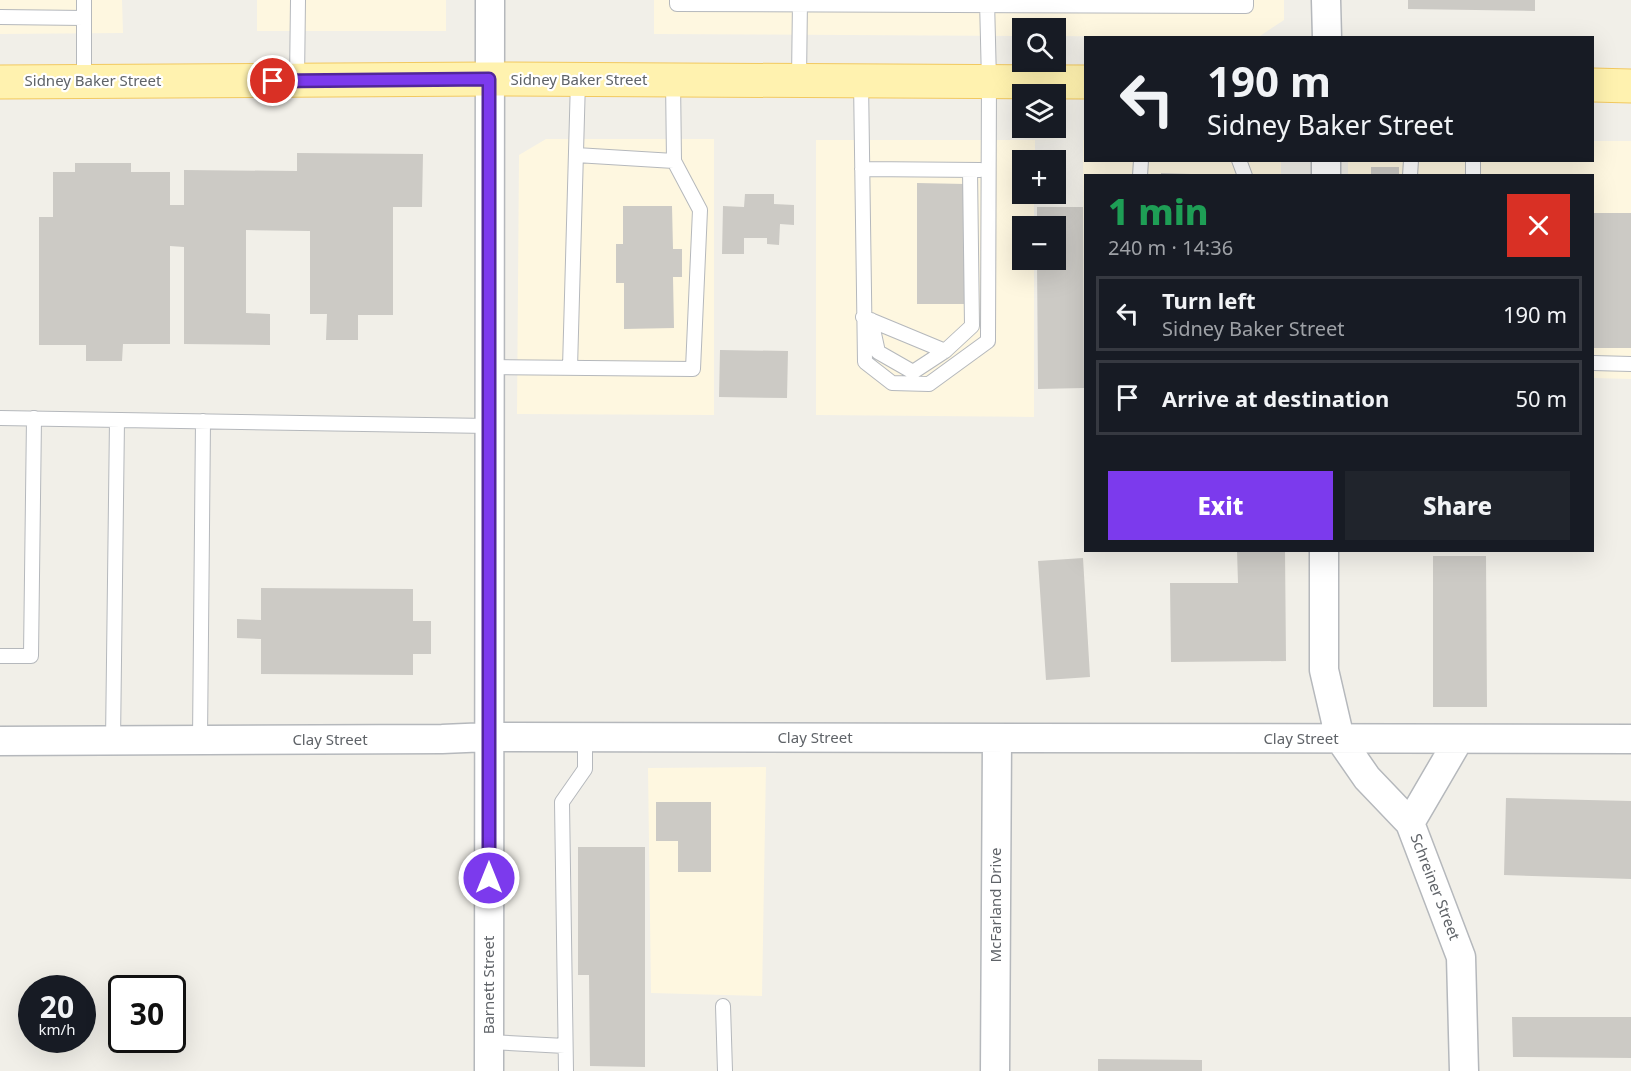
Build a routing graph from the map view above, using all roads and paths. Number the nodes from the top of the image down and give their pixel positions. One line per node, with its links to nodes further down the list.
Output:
1 (84, 0): 11 (lane)
2 (298, 0): 18 (lane)
3 (490, 0): 13 (street, Barnett Street)
4 (677, 0): 7 (lane)
5 (1246, 0): 9 (lane)
6 (1326, 0): 12 (street)
7 (800, 2): 8 (lane); 16 (lane)
8 (883, 3): 9 (lane)
9 (987, 3): 20 (lane)
10 (0, 17): 11 (lane)
11 (84, 18): 17 (lane)
12 (1327, 36)
13 (489, 79): 14 (main road, Sidney Baker Street); 18 (main road, Sidney Baker Street); 34 (street, Barnett Street)
14 (578, 80): 15 (main road, Sidney Baker Street); 25 (lane)
15 (673, 80): 16 (main road, Sidney Baker Street); 26 (lane)
16 (799, 80): 19 (main road, Sidney Baker Street)
17 (84, 81): 18 (main road, Sidney Baker Street); 21 (main road, Sidney Baker Street)
18 (297, 81)
19 (861, 81): 20 (main road, Sidney Baker Street); 27 (lane)
20 (989, 81): 22 (main road, Sidney Baker Street); 29 (lane)
21 (0, 82)
22 (1084, 82)
23 (1594, 85): 24 (main road)
24 (1631, 86)
25 (576, 155): 26 (lane); 35 (lane)
26 (674, 161): 35 (lane)
27 (862, 169): 28 (lane); 30 (lane)
28 (970, 170): 29 (lane); 31 (lane)
29 (989, 170): 30 (lane)
30 (867, 318): 31 (lane); 31 (lane)
31 (945, 351)
32 (1594, 363): 33 (lane)
33 (1631, 364)
34 (489, 367): 35 (lane); 40 (street, Barnett Street)
35 (570, 368)
36 (0, 418): 37 (lane)
37 (34, 418): 38 (lane); 42 (lane)
38 (117, 420): 39 (lane); 51 (lane)
39 (203, 421): 40 (lane); 49 (lane)
40 (489, 426): 43 (street, Barnett Street)
41 (1324, 552): 46 (street, Schreiner Street)
42 (0, 656)
43 (489, 737): 44 (street, Clay Street); 49 (street, Clay Street); 54 (street, Barnett Street)
44 (585, 738): 45 (street, Clay Street); 55 (lane)
45 (997, 739): 46 (street, Clay Street); 59 (street, McFarland Drive)
46 (1340, 739): 47 (street, Clay Street); 52 (street, Schreiner Street)
47 (1459, 739): 48 (street, Clay Street); 52 (street)
48 (1631, 739)
49 (200, 740): 51 (street, Clay Street)
50 (0, 741): 51 (street, Clay Street)
51 (113, 741)
52 (1410, 824): 60 (street, Schreiner Street)
53 (723, 1006): 58 (lane)
54 (489, 1042): 55 (lane); 56 (street, Barnett Street)
55 (566, 1046): 57 (lane)
56 (489, 1071)
57 (566, 1071)
58 (725, 1071)
59 (995, 1071)
60 (1464, 1071)

